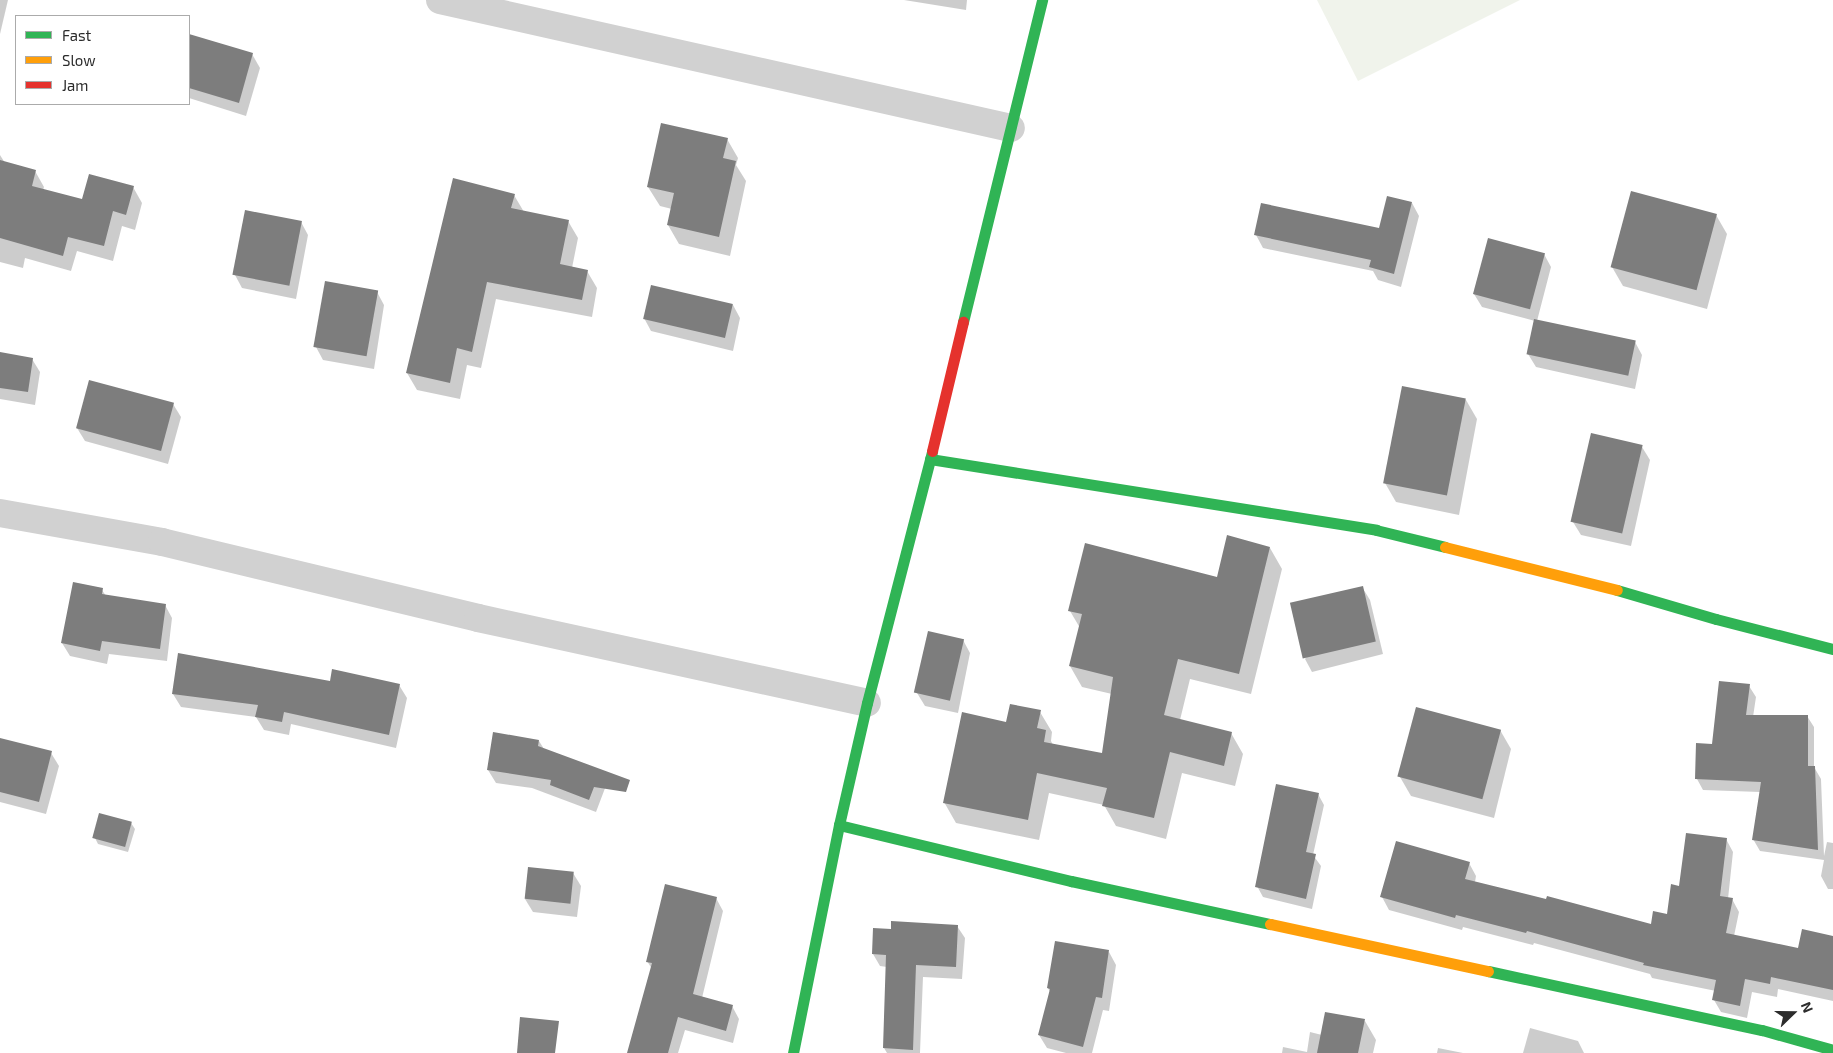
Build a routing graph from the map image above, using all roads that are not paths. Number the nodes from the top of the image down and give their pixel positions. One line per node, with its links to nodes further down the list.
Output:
1 (440, 0): 3 (street)
2 (1042, 0): 3 (street)
3 (1011, 128): 4 (street)
4 (930, 459): 6 (street); 7 (street)
5 (0, 513): 7 (street)
6 (1833, 649)
7 (868, 703): 8 (street)
8 (839, 825): 9 (street); 10 (street)
9 (1833, 1050)
10 (793, 1053)

